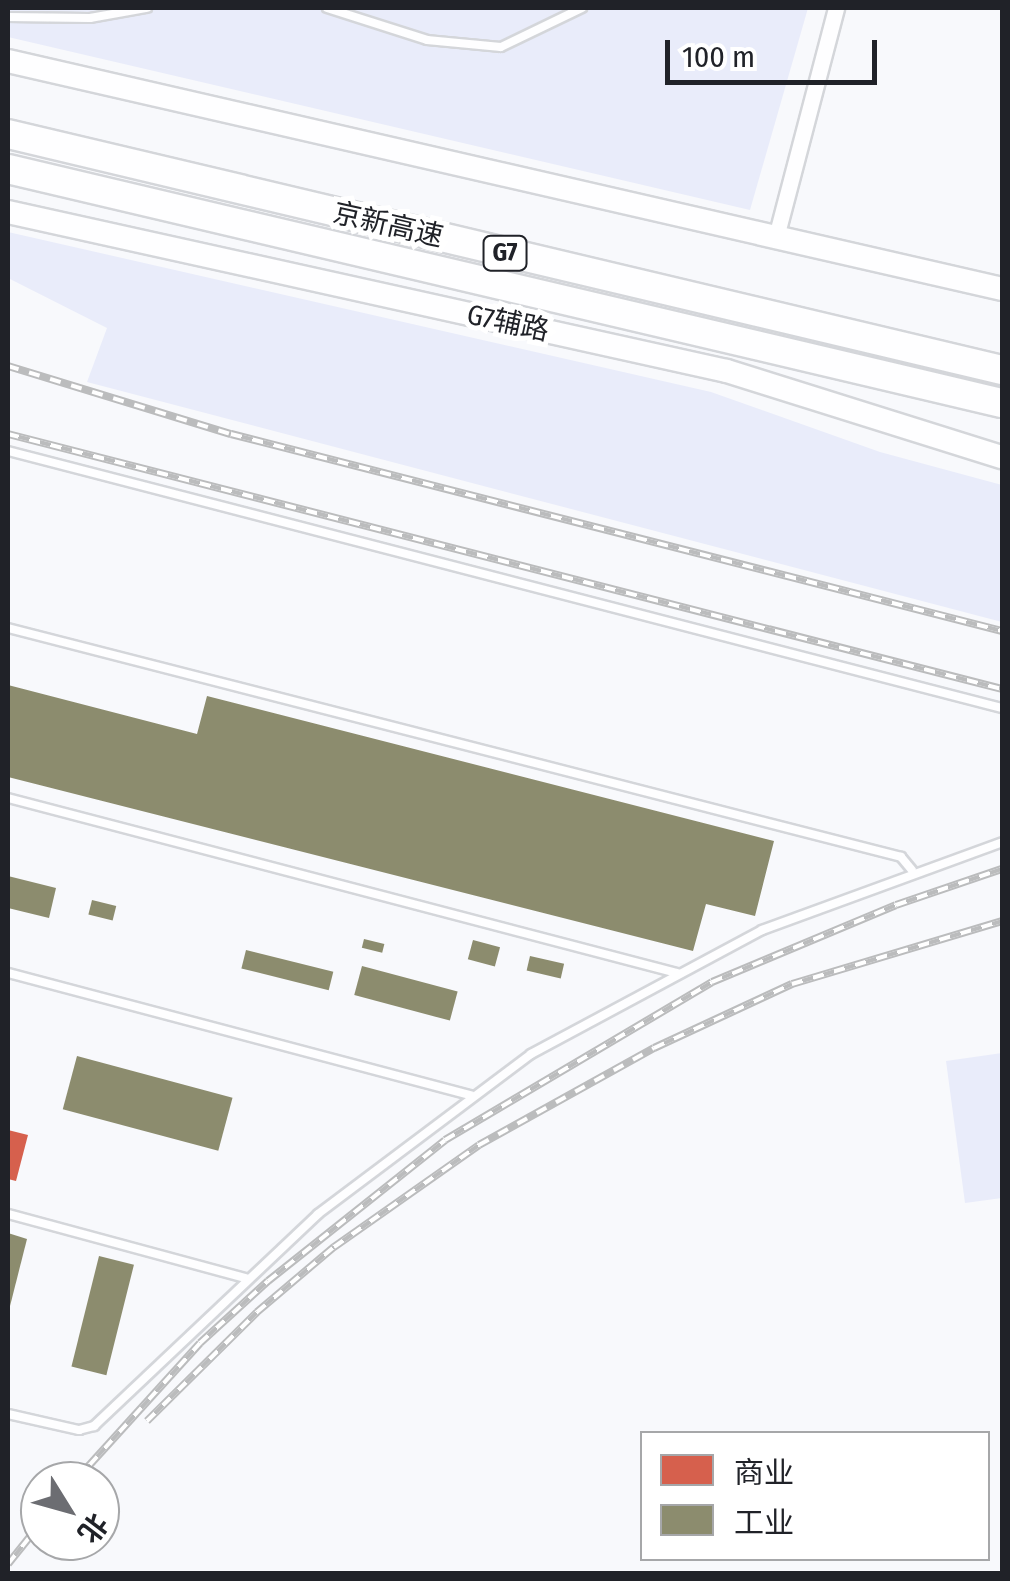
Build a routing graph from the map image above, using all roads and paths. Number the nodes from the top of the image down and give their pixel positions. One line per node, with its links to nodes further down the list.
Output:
1 (147, 8): 5 (lane)
2 (327, 8): 3 (lane)
3 (582, 8)
4 (836, 8): 10 (street)
5 (8, 17)
6 (8, 61): 10 (street)
7 (8, 134): 12 (highway, 京新高速 / G7)
8 (8, 169): 15 (highway, 京新高速 / G7)
9 (8, 212): 19 (street, G7辅路)
10 (776, 237): 11 (street)
11 (1002, 290)
12 (933, 354): 13 (highway); 14 (highway, 京新高速 / G7)
13 (1002, 357)
14 (1002, 370)
15 (915, 384): 16 (highway, 京新高速 / G7); 17 (highway)
16 (1002, 403)
17 (1002, 416)
18 (8, 450): 21 (lane)
19 (1002, 456)
20 (8, 628): 24 (lane)
21 (1002, 708)
22 (8, 798): 26 (lane)
23 (1002, 842): 24 (lane)
24 (912, 870): 26 (lane)
25 (8, 972): 27 (lane)
26 (677, 973): 27 (lane)
27 (471, 1095): 29 (lane)
28 (8, 1214): 29 (lane)
29 (246, 1278): 30 (lane)
30 (8, 1414)

